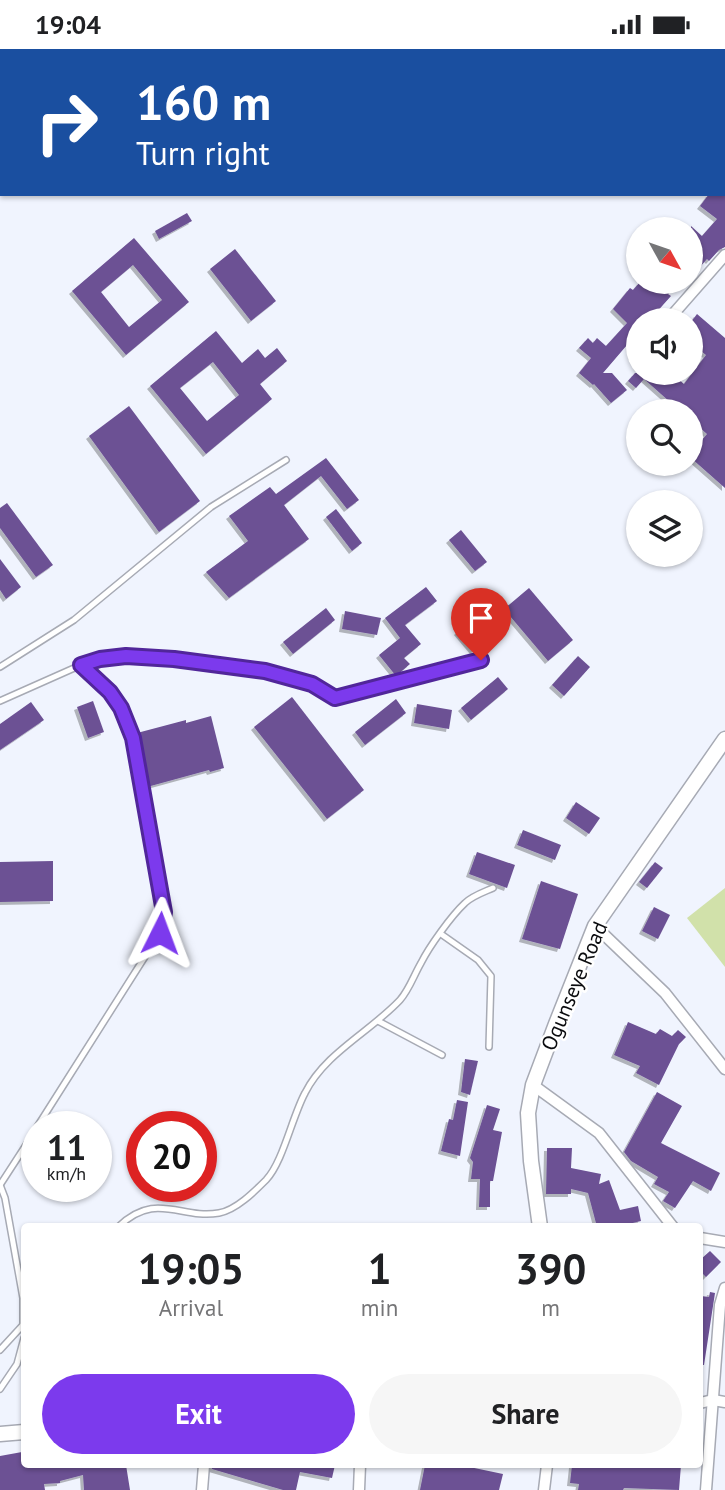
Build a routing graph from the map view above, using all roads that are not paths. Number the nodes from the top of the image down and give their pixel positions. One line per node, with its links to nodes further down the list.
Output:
1 (725, 255): 2 (street)
2 (679, 308)
3 (286, 460): 6 (lane)
4 (481, 660): 5 (lane)
5 (81, 665): 7 (lane); 17 (lane)
6 (0, 667)
7 (0, 701)
8 (725, 739): 10 (street, Ogunseye Road)
9 (493, 888): 11 (lane)
10 (595, 926): 15 (street); 16 (street, Ogunseye Road)
11 (441, 934): 12 (lane); 13 (lane)
12 (378, 1021): 14 (lane); 20 (lane)
13 (489, 1047)
14 (442, 1055)
15 (725, 1069)
16 (533, 1085): 21 (street, Ogunseye Road); 22 (street)
17 (47, 1111)
18 (21, 1152): 19 (lane)
19 (0, 1185): 25 (lane)
20 (122, 1223)
21 (539, 1223)
22 (670, 1223)
23 (703, 1238): 24 (street)
24 (725, 1242)
25 (21, 1287)
26 (725, 1288): 31 (street)
27 (21, 1326): 29 (lane)
28 (21, 1349): 30 (lane)
29 (0, 1350)
30 (0, 1389)
31 (713, 1400): 32 (street); 33 (street); 42 (street)
32 (703, 1402)
33 (725, 1402)
34 (21, 1432): 35 (street)
35 (0, 1434)
36 (204, 1468): 39 (street)
37 (360, 1468): 40 (street)
38 (547, 1468): 41 (street)
39 (202, 1490)
40 (359, 1490)
41 (544, 1490)
42 (706, 1490)

